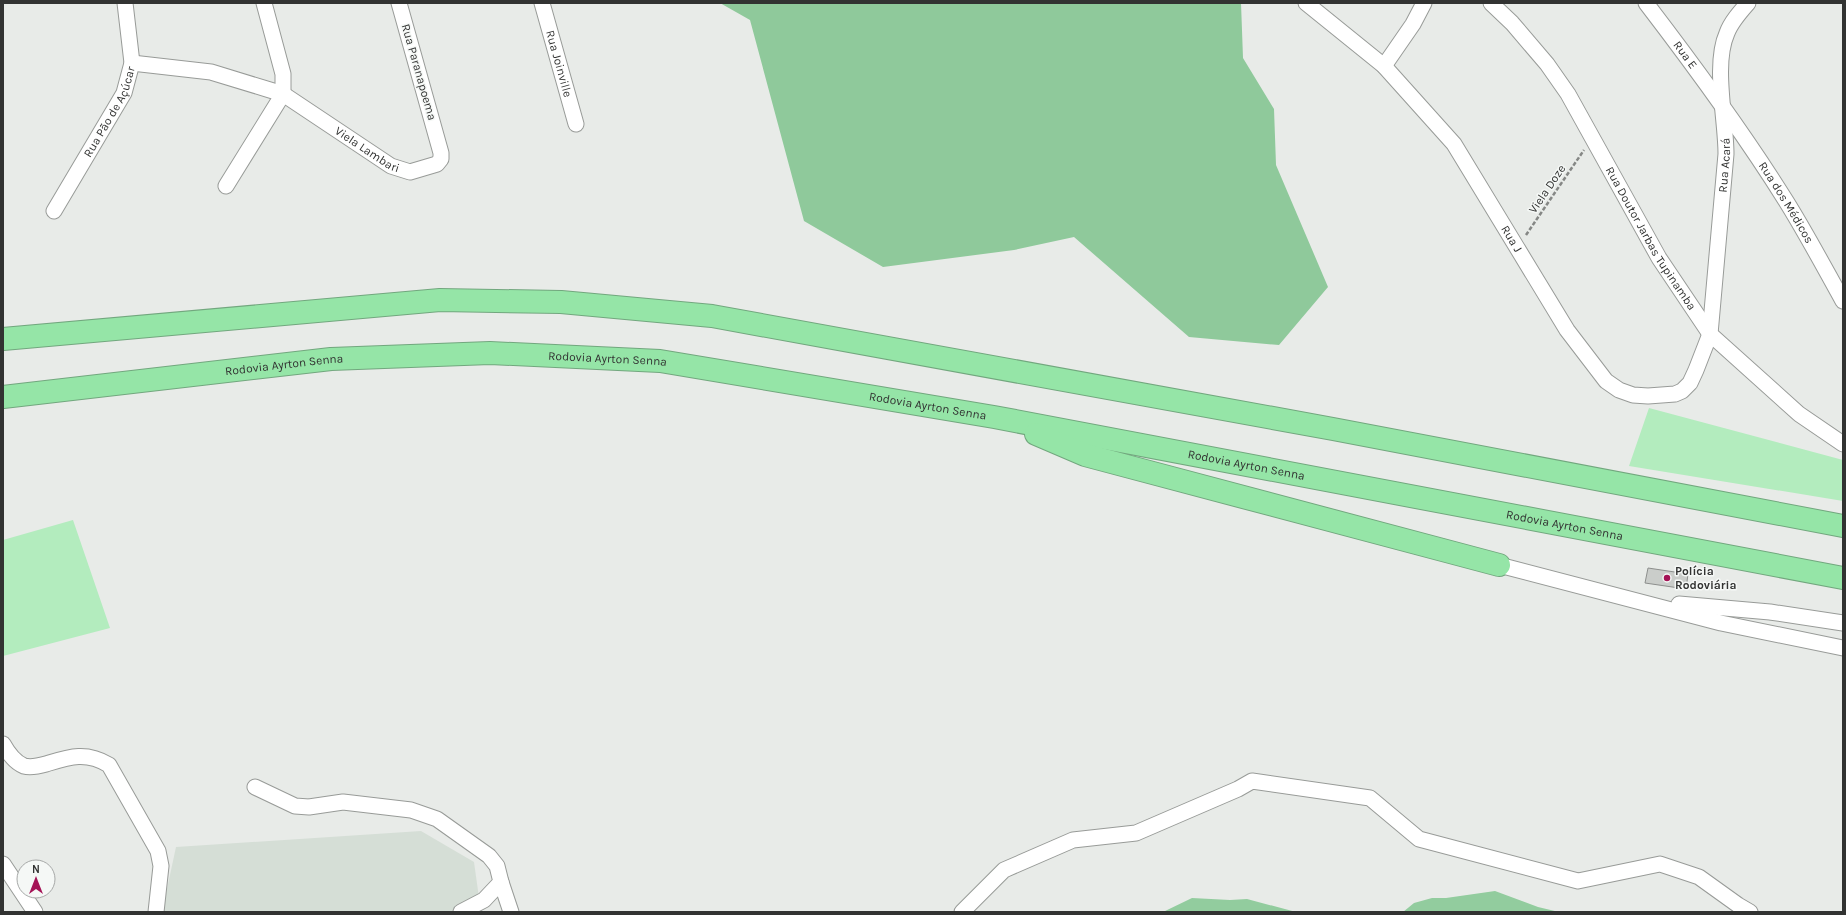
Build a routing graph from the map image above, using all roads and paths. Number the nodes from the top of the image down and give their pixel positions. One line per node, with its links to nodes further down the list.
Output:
1 (125, 3): 10 (street, Rua Pão de Açúcar)
2 (264, 3): 12 (street)
3 (400, 3): 16 (street, Rua Paranapoema)
4 (542, 3): 14 (street, Rua Joinville)
5 (1306, 3): 11 (street, Rua J)
6 (1424, 3): 11 (street)
7 (1491, 3): 15 (street, Rua Doutor Jarbas Tupinamba)
8 (1646, 3): 13 (street, Rua E)
9 (1748, 3): 13 (street, Rua Acará)
10 (132, 63): 12 (street, Viela Lambari); 18 (street, Rua Pão de Açúcar)
11 (1384, 66): 19 (street, Rua J)
12 (283, 94): 16 (street, Viela Lambari); 17 (street)
13 (1723, 107): 20 (street, Rua dos Médicos); 21 (street, Rua Acará)
14 (576, 124)
15 (1592, 138): 19 (path, Viela Doze); 21 (street, Rua Doutor Jarbas Tupinamba)
16 (439, 141)
17 (226, 186)
18 (54, 211)
19 (1517, 249): 21 (street, Rua J)
20 (1843, 301)
21 (1710, 334): 25 (street, Rua Doutor Jarbas Tupinamba)
22 (3, 339): 26 (highway)
23 (3, 397): 24 (highway, Rodovia Ayrton Senna)
24 (994, 417): 27 (highway); 28 (highway, Rodovia Ayrton Senna)
25 (1843, 444)
26 (1843, 526)
27 (1499, 565): 29 (street)
28 (1843, 578)
29 (1623, 596): 30 (street); 31 (street)
30 (1843, 624)
31 (1843, 648)
32 (3, 744): 37 (street)
33 (255, 787): 35 (street)
34 (3, 864): 36 (street)
35 (500, 882): 38 (street); 39 (street)
36 (35, 912)
37 (156, 912)
38 (461, 912)
39 (511, 912)
40 (962, 912): 41 (street)
41 (1750, 912)

